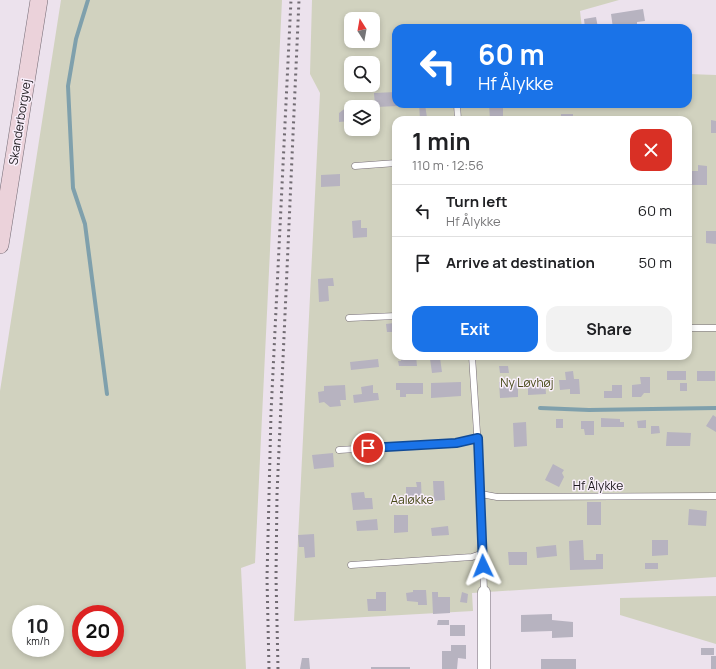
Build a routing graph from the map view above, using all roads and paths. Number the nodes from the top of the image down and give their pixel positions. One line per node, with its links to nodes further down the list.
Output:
1 (39, 0): 4 (main road, Skanderborgvej)
2 (392, 164): 3 (lane)
3 (355, 166)
4 (0, 245)
5 (392, 316): 6 (lane)
6 (349, 318)
7 (692, 328): 8 (lane)
8 (716, 328)
9 (472, 360): 10 (lane)
10 (478, 438): 11 (lane); 12 (lane)
11 (339, 450)
12 (481, 494): 13 (lane, Hf Ålykke); 14 (lane)
13 (716, 496)
14 (482, 553): 15 (lane); 16 (lane)
15 (350, 565)
16 (484, 592): 17 (street)
17 (484, 669)

